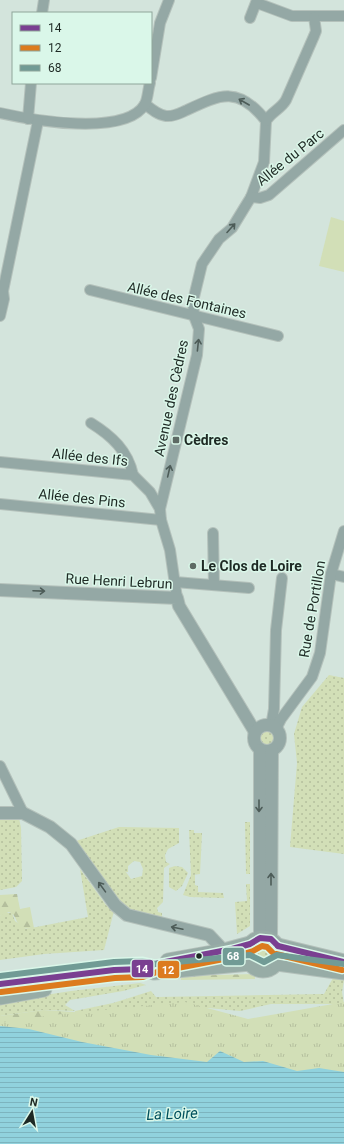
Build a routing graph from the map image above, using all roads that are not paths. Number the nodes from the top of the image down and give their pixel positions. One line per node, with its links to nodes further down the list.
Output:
1 (44, 0): 4 (street)
2 (169, 0): 8 (street)
3 (257, 1): 6 (street); 7 (street)
4 (42, 12)
5 (344, 16): 6 (street)
6 (314, 17): 14 (street)
7 (250, 18)
8 (152, 72)
9 (31, 84): 13 (street)
10 (150, 84): 11 (street)
11 (145, 104): 13 (street); 14 (street, one-way to 11)
12 (0, 113): 13 (street)
13 (33, 120): 18 (street)
14 (266, 121): 16 (street, Avenue des Cèdres)
15 (344, 130): 16 (street, Allée du Parc)
16 (251, 197): 19 (street, Avenue des Cèdres, one-way to 16)
17 (90, 290): 19 (street, Allée des Fontaines)
18 (0, 316)
19 (194, 316): 20 (street, Allée des Fontaines); 25 (street, Avenue des Cèdres, one-way to 19)
20 (278, 336)
21 (91, 423): 23 (street)
22 (0, 462): 23 (street, Allée des Ifs)
23 (133, 475): 25 (street, Allée des Ifs)
24 (0, 504): 26 (street, Allée des Pins)
25 (160, 509): 26 (street, Avenue des Cèdres)
26 (161, 520): 32 (street, Avenue des Cèdres)
27 (344, 531): 29 (street, Rue de Portillon)
28 (213, 534): 33 (street)
29 (331, 574): 30 (street); 37 (street, Rue de Portillon)
30 (344, 577)
31 (282, 578): 37 (street)
32 (175, 582): 33 (street); 36 (street, Avenue des Cèdres)
33 (214, 585): 34 (street)
34 (249, 588)
35 (0, 590): 36 (street, Rue Henri Lebrun, one-way to 36)
36 (177, 598): 38 (street, Rue Henri Lebrun)
37 (273, 727): 38 (street); 40 (street)
38 (255, 732): 39 (street)
39 (260, 750): 40 (street); 44 (street, one-way to 44)
40 (272, 750): 44 (street, one-way to 40)
41 (0, 766): 42 (street)
42 (23, 813): 43 (street); 45 (street, one-way to 42)
43 (0, 814)
44 (265, 942): 45 (main road); 46 (main road); 47 (main road); 48 (main road)
45 (224, 951): 49 (main road)
46 (344, 962)
47 (250, 963): 48 (main road); 49 (main road)
48 (277, 963): 51 (main road)
49 (148, 971): 50 (main road)
50 (123, 972): 52 (main road); 53 (main road)
51 (344, 972)
52 (0, 984)
53 (0, 997)

